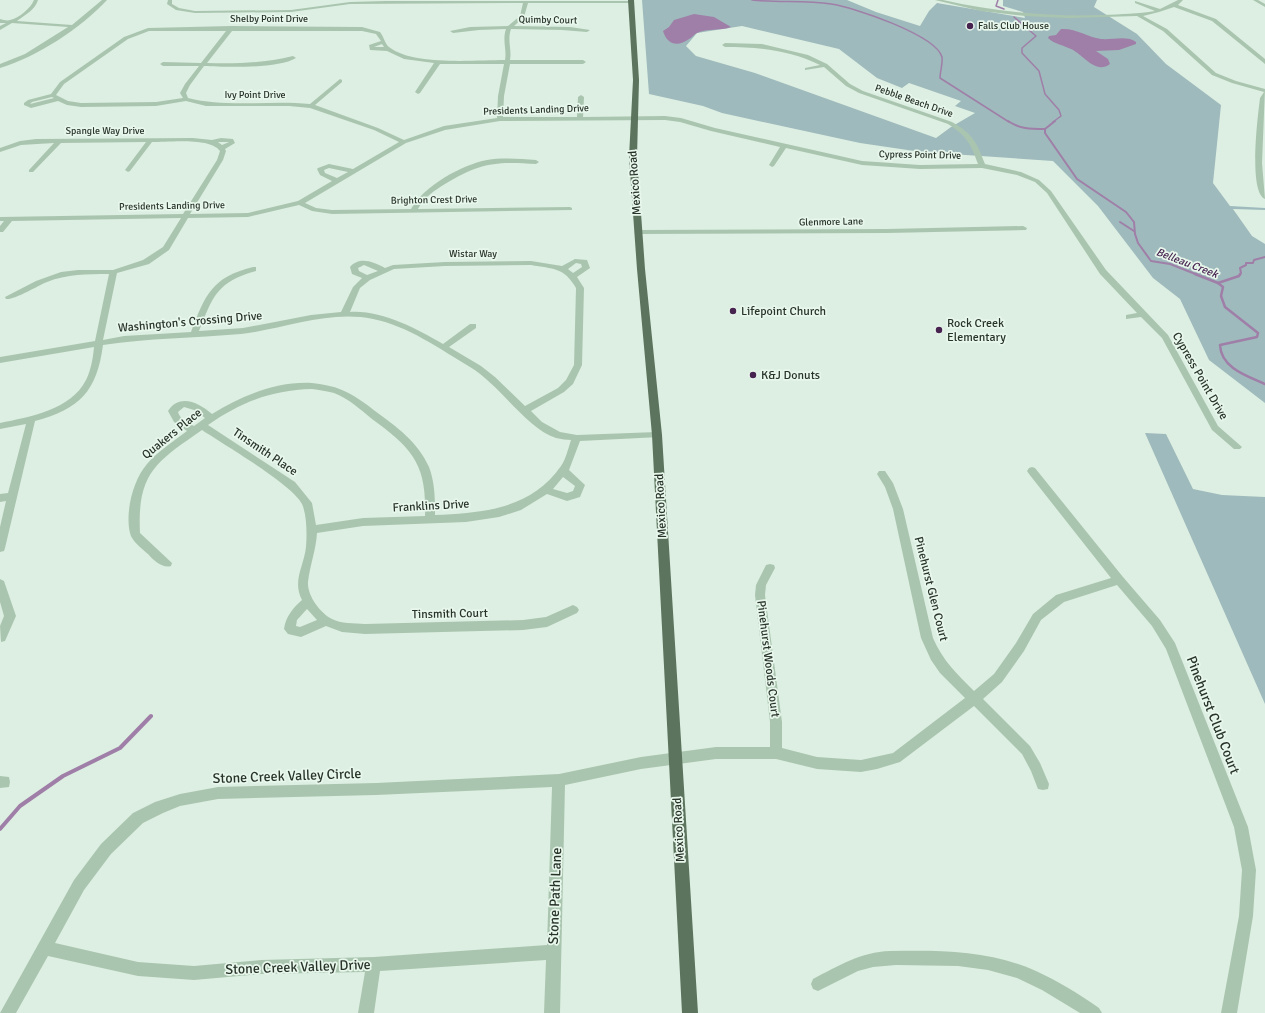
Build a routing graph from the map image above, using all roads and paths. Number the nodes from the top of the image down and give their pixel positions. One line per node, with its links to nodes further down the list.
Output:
1 (36, 0): 15 (street)
2 (105, 0): 16 (street)
3 (170, 0): 9 (street)
4 (938, 0): 13 (street)
5 (1181, 0): 10 (street)
6 (1255, 0): 11 (street)
7 (631, 1): 9 (street); 43 (main road, Mexico Road)
8 (1137, 2): 12 (street)
9 (526, 3): 19 (street)
10 (1174, 5): 12 (street); 29 (street)
11 (1265, 6)
12 (1158, 10): 13 (street)
13 (1138, 15): 37 (street)
14 (0, 21): 15 (street)
15 (11, 22): 16 (street); 17 (street)
16 (72, 26): 33 (street)
17 (0, 28)
18 (231, 28): 22 (street, Shelby Point Drive); 31 (street); 38 (street, Shelby Point Drive)
19 (509, 28): 20 (street, Quimby Court); 21 (street, Quimby Court); 27 (street)
20 (586, 30)
21 (453, 31)
22 (384, 41): 24 (street, Shelby Point Drive); 24 (street)
23 (725, 45): 32 (street, Pebble Beach Drive)
24 (390, 50): 26 (street)
25 (293, 58): 31 (street)
26 (438, 62): 27 (street); 36 (street)
27 (506, 62): 28 (street); 44 (street)
28 (583, 62)
29 (1265, 62)
30 (163, 64): 31 (street)
31 (202, 64): 40 (street)
32 (825, 65): 34 (street); 57 (street, Pebble Beach Drive)
33 (0, 69)
34 (808, 69)
35 (340, 81): 42 (street)
36 (418, 92)
37 (1265, 92): 46 (street)
38 (53, 95): 41 (street); 41 (street)
39 (581, 97): 45 (street)
40 (186, 98): 41 (street); 42 (street, Ivy Point Drive)
41 (59, 100)
42 (311, 106): 50 (street, Ivy Point Drive)
43 (633, 118): 45 (street, Presidents Landing Drive); 51 (street, Cypress Point Drive); 71 (main road, Mexico Road)
44 (500, 119): 45 (street, Presidents Landing Drive); 50 (street, Presidents Landing Drive)
45 (580, 119)
46 (1263, 130): 55 (street)
47 (59, 141): 48 (street, Spangle Way Drive); 53 (street, Spangle Way Drive); 59 (street)
48 (150, 141): 49 (street, Spangle Way Drive); 58 (street)
49 (212, 142): 52 (street, Spangle Way Drive); 52 (street, Spangle Way Drive)
50 (404, 142): 60 (street, Presidents Landing Drive)
51 (784, 146): 56 (street); 57 (street, Cypress Point Drive)
52 (222, 148): 66 (street, Spangle Way Drive)
53 (0, 150)
54 (536, 162): 65 (street)
55 (1262, 163): 62 (street)
56 (772, 165)
57 (982, 166): 79 (street, Cypress Point Drive)
58 (128, 170)
59 (31, 171)
60 (354, 171): 61 (street, Presidents Landing Drive); 61 (street)
61 (337, 181): 63 (street, Presidents Landing Drive)
62 (1265, 197)
63 (300, 203): 65 (street, Brighton Crest Drive); 66 (street, Presidents Landing Drive)
64 (570, 209): 65 (street, Brighton Crest Drive)
65 (414, 210)
66 (186, 216): 68 (street, Presidents Landing Drive); 75 (street, Spangle Way Drive)
67 (0, 219): 68 (street, Presidents Landing Drive)
68 (10, 219): 70 (street)
69 (1023, 228): 71 (street, Glenmore Lane)
70 (0, 230)
71 (638, 232): 92 (main road, Mexico Road)
72 (253, 269): 83 (street)
73 (563, 269): 74 (street, Wistar Way); 76 (street, Wistar Way); 76 (street)
74 (383, 270): 77 (street, Wistar Way); 77 (street)
75 (113, 272): 78 (street, Spangle Way Drive); 84 (street)
76 (573, 276): 87 (street)
77 (367, 278): 80 (street, Wistar Way)
78 (9, 297)
79 (1144, 314): 81 (street); 94 (street, Cypress Point Drive)
80 (344, 315): 83 (street, Washington's Crossing Drive); 85 (street, Washington's Crossing Drive)
81 (1129, 317)
82 (473, 326): 85 (street)
83 (194, 334): 84 (street, Washington's Crossing Drive)
84 (99, 343): 86 (street, Washington's Crossing Drive); 89 (street)
85 (444, 348): 87 (street, Washington's Crossing Drive)
86 (0, 360)
87 (525, 410): 93 (street, Washington's Crossing Drive)
88 (211, 418): 91 (street, Quakers Place); 91 (street, Tinsmith Place); 101 (street, Quakers Place)
89 (31, 420): 90 (street); 99 (street)
90 (0, 426)
91 (197, 428): 102 (street, Tinsmith Place); 104 (street, Quakers Place)
92 (657, 435): 93 (street, Washington's Crossing Drive); 114 (main road, Mexico Road)
93 (577, 438): 95 (street, Franklins Drive)
94 (1237, 447)
95 (563, 470): 98 (street, Franklins Drive); 98 (street)
96 (1032, 471): 106 (street, Pinehurst Club Court)
97 (882, 474): 112 (street, Pinehurst Glen Court)
98 (546, 490): 101 (street, Franklins Drive)
99 (12, 496): 100 (street); 103 (street)
100 (0, 498)
101 (430, 518): 102 (street, Franklins Drive)
102 (312, 530): 108 (street, Tinsmith Court)
103 (0, 548)
104 (167, 563)
105 (770, 568): 113 (street, Pinehurst Woods Court)
106 (1119, 580): 112 (street, Stone Creek Valley Circle); 126 (street, Pinehurst Club Court)
107 (0, 584): 111 (street)
108 (308, 601): 110 (street, Tinsmith Court); 110 (street)
109 (573, 610): 110 (street, Tinsmith Court)
110 (326, 621)
111 (1, 637)
112 (974, 699): 113 (street, Stone Creek Valley Circle); 116 (street, Pinehurst Glen Court)
113 (776, 753): 114 (street, Stone Creek Valley Circle)
114 (676, 757): 115 (street, Stone Creek Valley Circle); 124 (main road, Mexico Road)
115 (558, 780): 117 (street, Stone Creek Valley Circle); 118 (street, Stone Path Lane)
116 (1043, 784)
117 (45, 948): 119 (street, Stone Creek Valley Drive); 121 (street, Stone Creek Valley Circle)
118 (554, 952): 119 (street, Stone Creek Valley Drive); 123 (street, Stone Path Lane)
119 (374, 964): 122 (street)
120 (818, 984): 125 (street)
121 (8, 1013)
122 (366, 1013)
123 (552, 1013)
124 (690, 1013)
125 (1094, 1013)
126 (1229, 1013)

